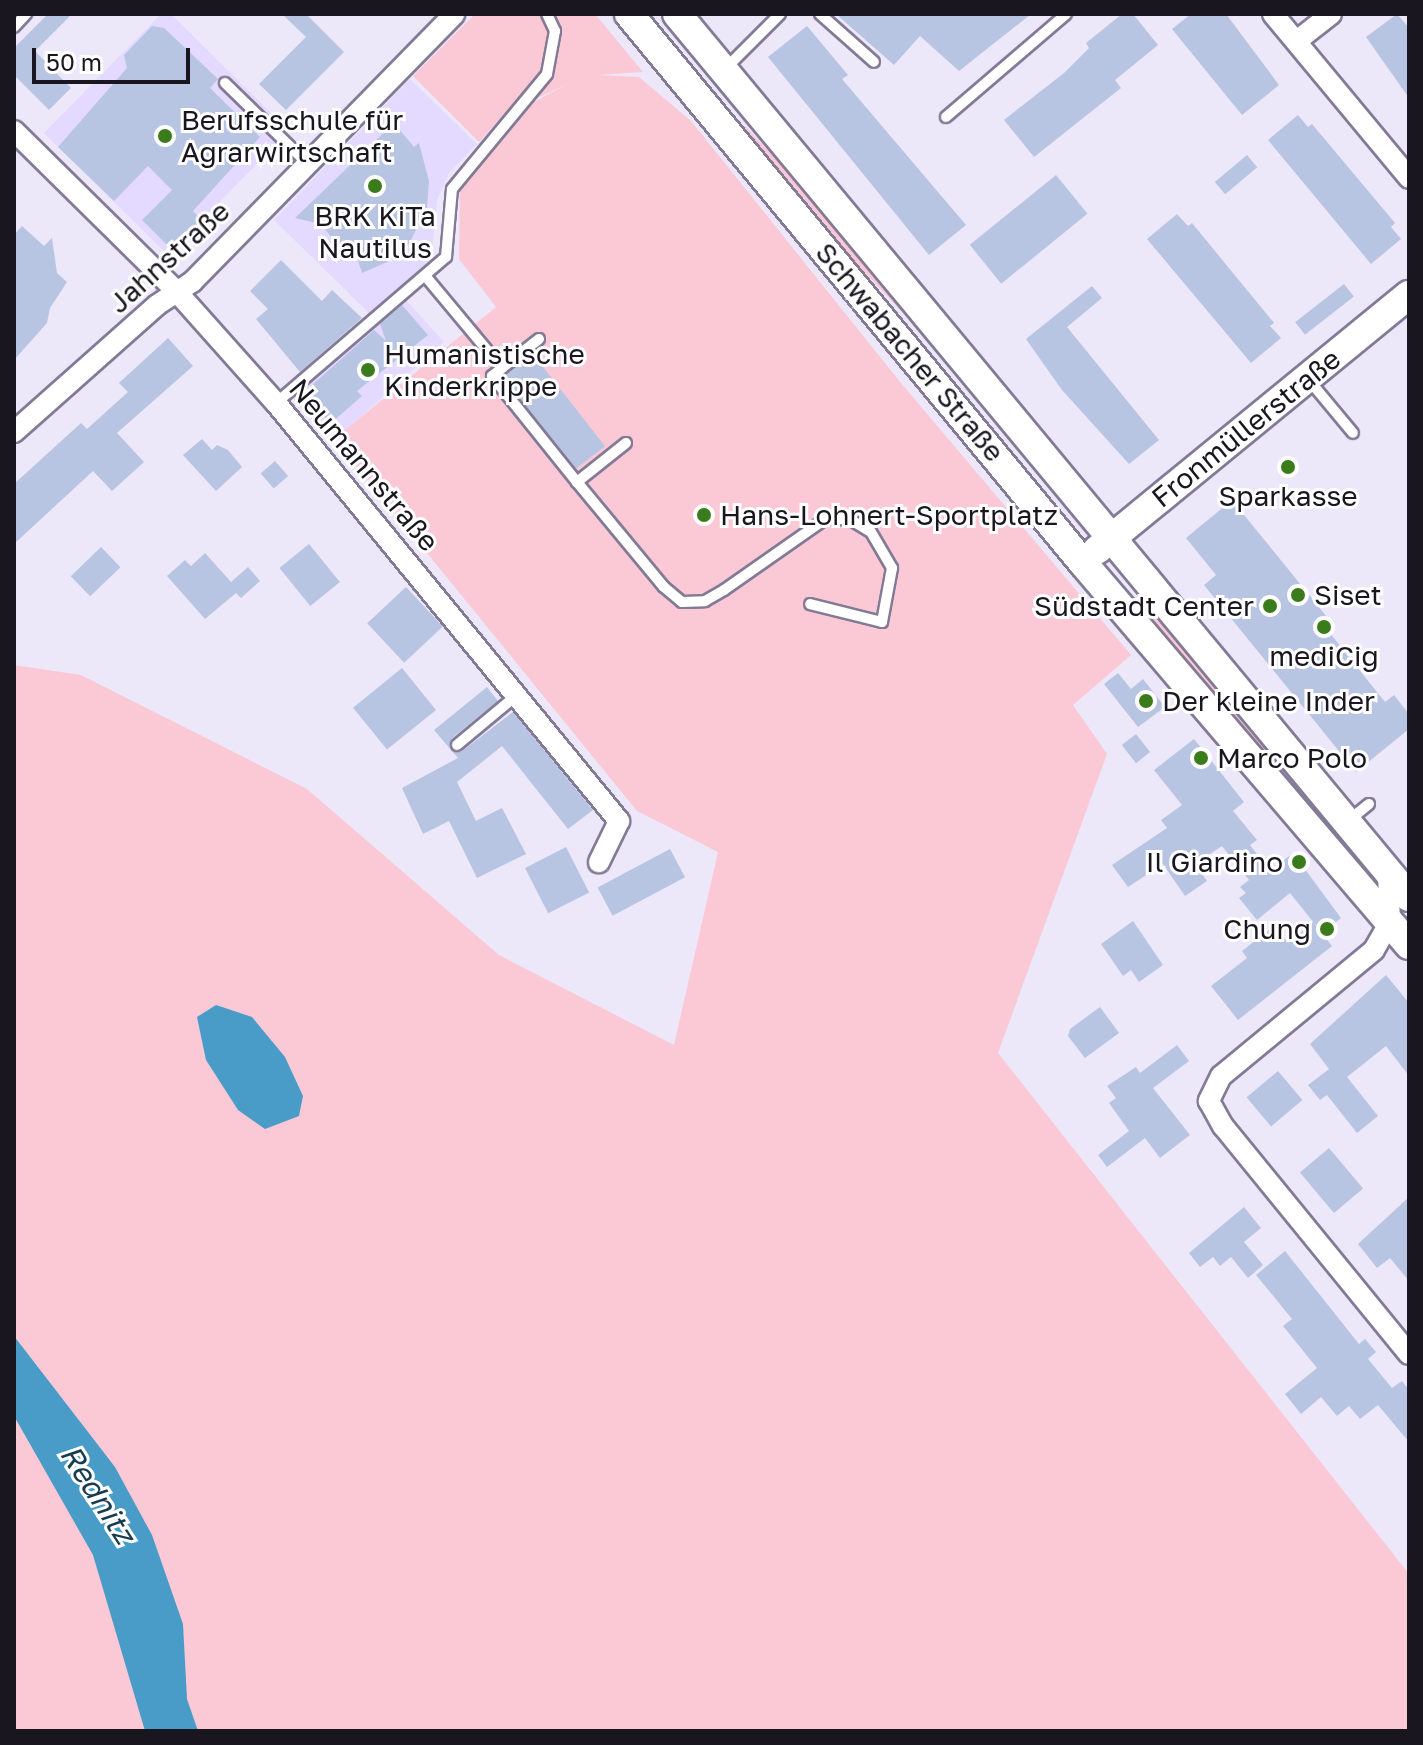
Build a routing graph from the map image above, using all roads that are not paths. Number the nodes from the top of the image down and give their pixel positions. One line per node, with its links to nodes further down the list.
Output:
1 (26, 14): 11 (lane)
2 (454, 14): 18 (street, Jahnstraße)
3 (547, 14): 20 (lane)
4 (629, 14): 32 (main road, Schwabacher Straße)
5 (677, 14): 14 (main road, Schwabacher Straße)
6 (780, 14): 14 (lane)
7 (820, 14): 13 (lane)
8 (1066, 14): 16 (lane)
9 (1273, 14): 12 (street)
10 (1331, 14): 12 (street)
11 (14, 27)
12 (1298, 40): 19 (street)
13 (874, 62)
14 (724, 70): 31 (main road, Schwabacher Straße)
15 (225, 83): 18 (lane)
16 (946, 117)
17 (14, 131): 21 (street, Neumannstraße)
18 (308, 164): 21 (street, Jahnstraße)
19 (1409, 178)
20 (427, 278): 24 (lane); 26 (lane)
21 (177, 292): 26 (street, Neumannstraße); 27 (street, Jahnstraße)
22 (1409, 295): 25 (main road, Fronmüllerstraße)
23 (539, 339): 24 (lane)
24 (502, 368): 30 (lane)
25 (1307, 378): 28 (lane); 31 (main road, Fronmüllerstraße)
26 (276, 403): 34 (street, Neumannstraße)
27 (14, 432)
28 (1353, 433)
29 (626, 443): 30 (lane)
30 (577, 482): 33 (lane)
31 (1111, 539): 32 (main road, Fronmüllerstraße); 37 (main road, Schwabacher Straße)
32 (1083, 563): 39 (main road, Schwabacher Straße)
33 (810, 604)
34 (517, 695): 35 (lane); 36 (street, Neumannstraße)
35 (457, 745)
36 (599, 862)
37 (1388, 873): 38 (main road, Schwabacher Straße); 39 (street)
38 (1409, 897)
39 (1390, 922): 40 (main road, Schwabacher Straße); 41 (street)
40 (1409, 945)
41 (1409, 1354)

